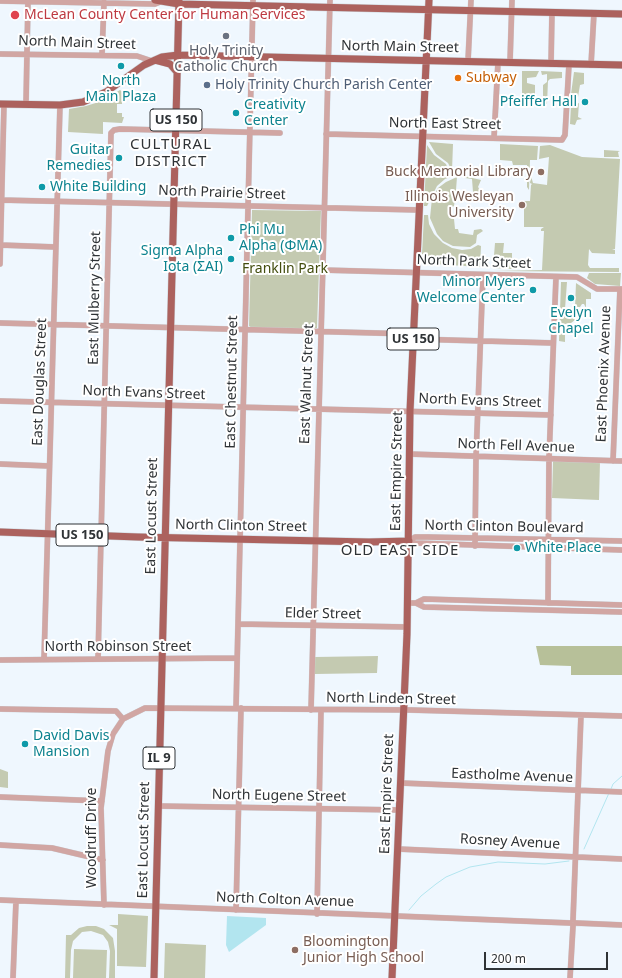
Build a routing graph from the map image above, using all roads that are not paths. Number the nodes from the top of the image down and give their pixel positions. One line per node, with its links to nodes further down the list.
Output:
1 (429, 0): 11 (main road, US 150)
2 (471, 0): 12 (street)
3 (512, 0): 13 (street)
4 (0, 1): 5 (street)
5 (28, 1): 7 (street); 18 (street)
6 (160, 1): 7 (street); 8 (main road)
7 (104, 2): 19 (street)
8 (179, 2): 9 (main road); 20 (main road, US 150)
9 (253, 3): 10 (main road); 21 (street, East Chestnut Street)
10 (329, 3): 11 (main road); 22 (street, East Walnut Street)
11 (429, 9): 12 (main road); 24 (main road, US 150)
12 (470, 10): 13 (main road); 25 (street)
13 (511, 11): 14 (main road); 27 (street)
14 (552, 12): 15 (main road); 28 (street)
15 (594, 13): 16 (main road); 30 (street)
16 (622, 14)
17 (0, 54): 18 (street, North Main Street)
18 (27, 54): 19 (street, North Main Street); 34 (street)
19 (102, 55): 23 (street, North Main Street)
20 (178, 55): 21 (main road, North Main Street); 23 (main road); 32 (main road, East Locust Street / US 150)
21 (253, 57): 22 (main road, North Main Street); 37 (street, East Chestnut Street)
22 (328, 58): 24 (main road, North Main Street); 39 (street, East Walnut Street)
23 (154, 60): 32 (main road); 35 (main road)
24 (427, 60): 25 (main road, North Main Street); 40 (main road, East Empire Street / US 150)
25 (468, 61): 26 (main road, North Main Street)
26 (498, 62): 27 (main road, North Main Street); 41 (street)
27 (510, 62): 28 (main road, North Main Street)
28 (551, 64): 29 (main road, North Main Street)
29 (569, 64): 30 (main road, North Main Street); 41 (street, North East Street)
30 (591, 65): 31 (main road, North Main Street)
31 (622, 65)
32 (177, 72): 36 (main road, East Locust Street / US 150)
33 (2, 104): 34 (main road); 42 (street)
34 (26, 104): 35 (main road)
35 (60, 105): 43 (street, East Douglas Street)
36 (176, 130): 37 (street); 44 (street, East Mulberry Street); 45 (main road, East Locust Street / US 150)
37 (250, 132): 38 (street); 46 (street, East Chestnut Street)
38 (280, 133)
39 (326, 134): 40 (street, North East Street); 47 (street, East Walnut Street)
40 (423, 137): 41 (street, North East Street); 48 (main road, East Empire Street / US 150)
41 (494, 138)
42 (1, 200): 43 (street, North Prairie Street); 49 (street)
43 (57, 201): 44 (street, North Prairie Street); 50 (street, East Douglas Street)
44 (109, 202): 45 (street, North Prairie Street); 59 (street, East Mulberry Street)
45 (172, 204): 46 (street, North Prairie Street); 60 (main road, East Locust Street / US 150)
46 (249, 206): 47 (street, North Prairie Street); 61 (street, East Chestnut Street)
47 (323, 208): 48 (street, North Prairie Street); 52 (street, East Walnut Street)
48 (419, 210): 53 (main road, East Empire Street / US 150)
49 (0, 245): 50 (street); 51 (street)
50 (55, 247): 58 (street, East Douglas Street)
51 (0, 264)
52 (322, 270): 53 (street, North Park Street); 62 (street, East Walnut Street)
53 (416, 272): 54 (street, North Park Street); 63 (main road, East Empire Street / US 150)
54 (483, 275): 55 (street, North Park Street); 64 (street)
55 (556, 277): 56 (street, North Park Street); 65 (street)
56 (621, 289): 78 (street, East Phoenix Avenue)
57 (0, 323): 58 (street)
58 (53, 325): 59 (street); 67 (street, East Douglas Street)
59 (106, 326): 60 (street); 68 (street, East Mulberry Street)
60 (169, 328): 61 (street); 69 (main road, East Locust Street / US 150)
61 (245, 330): 62 (street); 70 (street, East Chestnut Street)
62 (321, 332): 63 (street); 71 (street, East Walnut Street)
63 (413, 336): 64 (street); 72 (main road, East Empire Street / US 150)
64 (480, 342): 65 (street); 73 (street)
65 (553, 343): 74 (street)
66 (0, 401): 67 (street, North Evans Street)
67 (51, 402): 68 (street, North Evans Street); 81 (street, East Douglas Street)
68 (104, 404): 69 (street, North Evans Street); 84 (street, East Mulberry Street)
69 (167, 406): 70 (street, North Evans Street); 85 (main road, East Locust Street / US 150)
70 (243, 408): 71 (street, North Evans Street); 87 (street, East Chestnut Street)
71 (319, 410): 72 (street, North Evans Street); 89 (street, East Walnut Street)
72 (410, 411): 73 (street, North Evans Street); 75 (main road, East Empire Street / US 150)
73 (477, 414): 74 (street, North Evans Street); 76 (street)
74 (551, 415): 77 (street)
75 (409, 454): 76 (street, North Fell Avenue); 90 (main road, East Empire Street / US 150)
76 (476, 457): 77 (street, North Fell Avenue); 86 (street)
77 (549, 459): 78 (street, North Fell Avenue); 88 (street)
78 (613, 460): 79 (street, North Fell Avenue)
79 (622, 461)
80 (0, 464): 81 (street)
81 (49, 466): 83 (street, East Douglas Street)
82 (0, 532): 83 (main road, North Clinton Street / US 150)
83 (48, 534): 84 (main road, North Clinton Street / US 150); 109 (street, East Douglas Street)
84 (101, 535): 85 (main road, North Clinton Street / US 150); 110 (street, East Mulberry Street)
85 (165, 537): 87 (main road, North Clinton Street / US 150); 112 (main road, East Locust Street / IL 9)
86 (475, 538): 88 (street, North Clinton Boulevard); 90 (street, North Clinton Boulevard); 93 (street)
87 (240, 539): 89 (main road, North Clinton Street / US 150); 105 (street, East Chestnut Street)
88 (548, 539): 91 (street, North Clinton Boulevard); 94 (street)
89 (315, 540): 90 (main road, North Clinton Street / US 150); 106 (street, East Walnut Street)
90 (409, 541): 93 (street, North Clinton Boulevard); 98 (main road, East Empire Street)
91 (610, 541): 92 (street, North Clinton Boulevard); 95 (street)
92 (622, 541)
93 (475, 546): 94 (street, North Clinton Boulevard)
94 (548, 548): 95 (street, North Clinton Boulevard); 99 (street)
95 (610, 550): 96 (street, North Clinton Boulevard)
96 (622, 550)
97 (481, 601): 99 (street); 100 (street); 102 (street)
98 (408, 603): 100 (street); 107 (main road, East Empire Street)
99 (548, 603): 101 (street); 103 (street)
100 (416, 604): 102 (street)
101 (622, 605)
102 (481, 608): 103 (street)
103 (547, 610): 104 (street)
104 (622, 612)
105 (238, 624): 106 (street, Elder Street); 108 (street, East Chestnut Street)
106 (313, 625): 107 (street, Elder Street); 116 (street, East Walnut Street)
107 (407, 627): 118 (main road, East Empire Street)
108 (237, 658): 112 (street, North Robinson Street); 114 (street, East Chestnut Street)
109 (44, 659): 110 (street, North Robinson Street); 111 (street, North Robinson Street)
110 (98, 659): 112 (street, North Robinson Street)
111 (0, 660)
112 (162, 660): 113 (main road, East Locust Street / IL 9)
113 (160, 707): 114 (street, North Linden Street); 121 (street); 127 (main road, East Locust Street / IL 9)
114 (238, 708): 116 (street, North Linden Street); 128 (street, East Chestnut Street)
115 (0, 709): 121 (street)
116 (311, 710): 117 (street, North Linden Street)
117 (321, 710): 118 (street, North Linden Street); 129 (street)
118 (404, 710): 119 (street, North Linden Street); 122 (main road, East Empire Street)
119 (580, 715): 120 (street, North Linden Street); 123 (street)
120 (622, 716)
121 (123, 719): 126 (street, Woodruff Drive)
122 (401, 783): 123 (street, Eastholme Avenue); 130 (main road, East Empire Street)
123 (578, 790): 124 (street, Eastholme Avenue); 133 (street)
124 (619, 792)
125 (0, 797): 126 (street)
126 (102, 801): 135 (street, Woodruff Drive)
127 (158, 806): 128 (street, North Eugene Street); 139 (main road, East Locust Street / IL 9)
128 (238, 808): 129 (street, North Eugene Street); 140 (street, East Chestnut Street)
129 (319, 809): 130 (street, North Eugene Street); 141 (street)
130 (399, 810): 132 (main road, East Empire Street)
131 (0, 845): 135 (street)
132 (398, 849): 133 (street, Rosney Avenue); 142 (main road, East Empire Street)
133 (575, 857): 134 (street, Rosney Avenue); 143 (street)
134 (622, 859)
135 (103, 860): 138 (street, Woodruff Drive)
136 (0, 900): 137 (street, North Colton Avenue)
137 (16, 901): 138 (street, North Colton Avenue); 145 (street)
138 (104, 905): 139 (street, North Colton Avenue)
139 (156, 907): 140 (street, North Colton Avenue); 146 (main road, East Locust Street / IL 9)
140 (236, 910): 141 (street, North Colton Avenue)
141 (317, 914): 142 (street, North Colton Avenue)
142 (395, 916): 143 (street, North Colton Avenue); 147 (main road, East Empire Street)
143 (573, 923): 144 (street, North Colton Avenue); 148 (street)
144 (622, 925)
145 (14, 978)
146 (154, 978)
147 (392, 978)
148 (570, 978)

